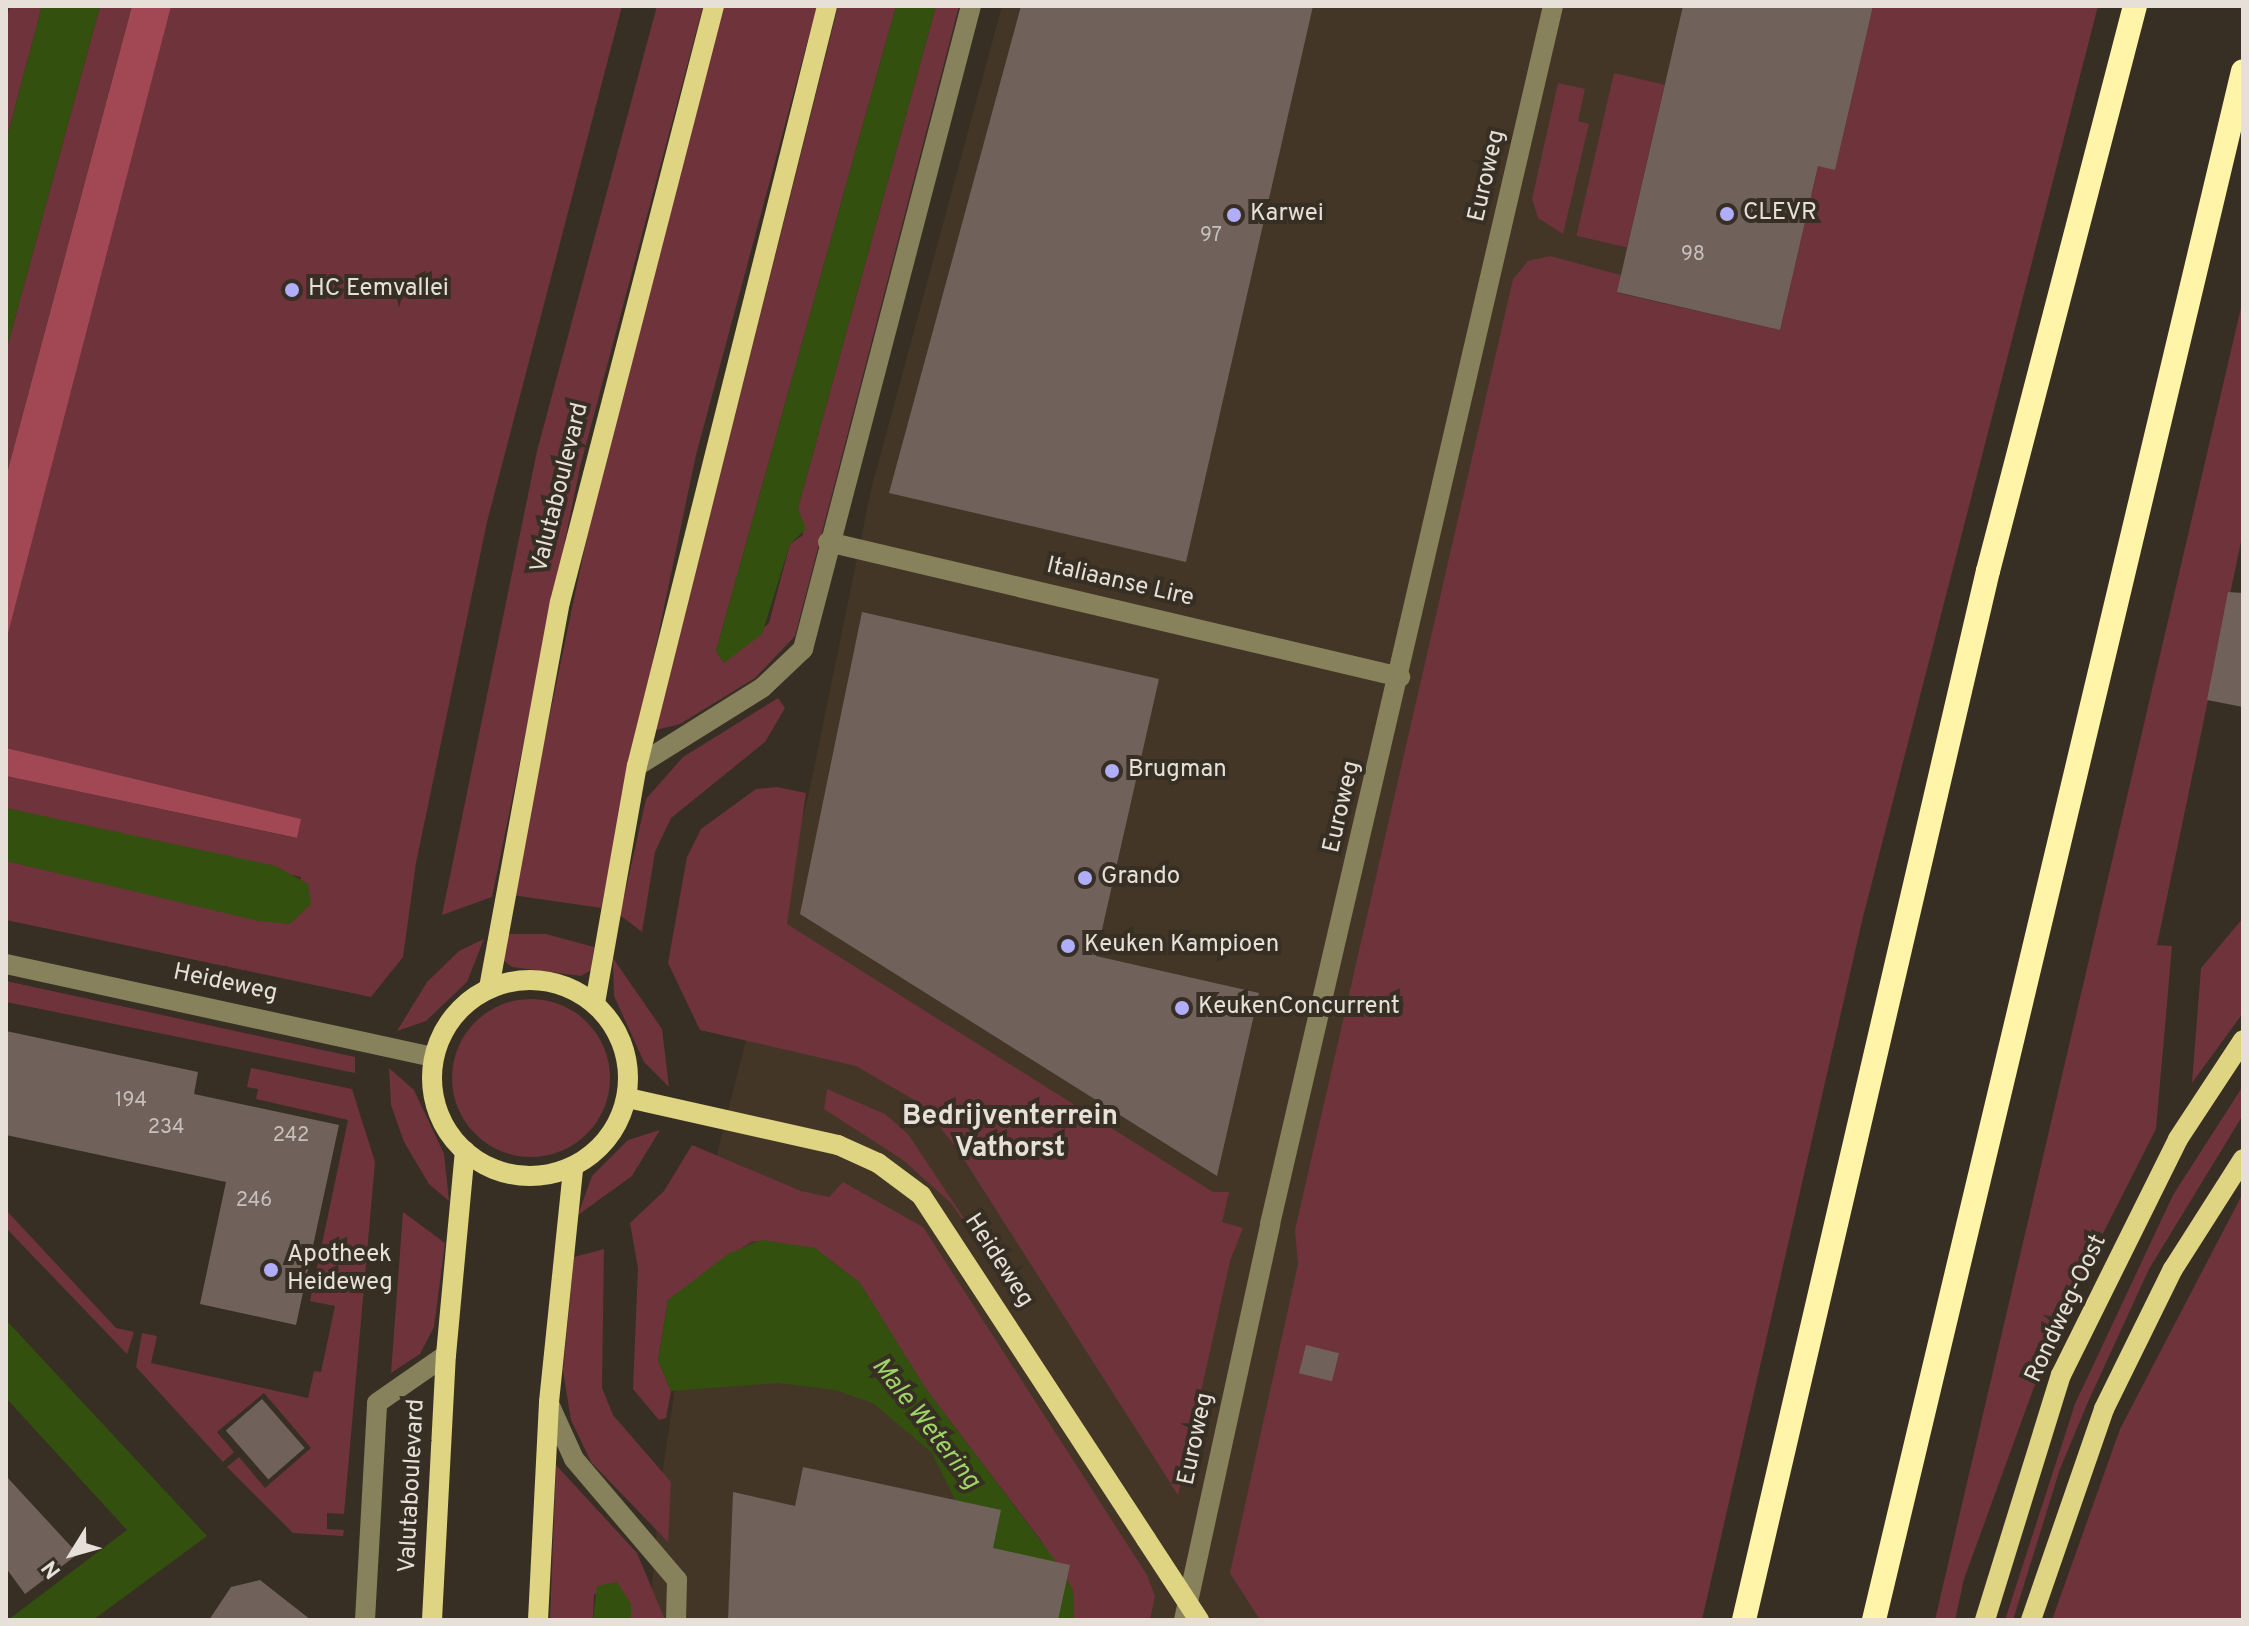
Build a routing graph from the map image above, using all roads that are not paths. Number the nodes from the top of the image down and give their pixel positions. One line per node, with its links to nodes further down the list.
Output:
1 (714, 6): 11 (main road, Valutaboulevard)
2 (827, 6): 9 (main road)
3 (971, 6): 7 (street)
4 (1553, 6): 8 (street, Euroweg)
5 (2135, 6): 27 (highway)
6 (2243, 71): 28 (highway)
7 (828, 542): 8 (street, Italiaanse Lire); 9 (street)
8 (1400, 677): 25 (street, Euroweg)
9 (637, 766): 12 (main road)
10 (6, 964): 14 (street, Heideweg)
11 (489, 988): 12 (main road); 14 (main road)
12 (595, 1003): 15 (main road)
13 (2243, 1040): 29 (main road, Rondweg-Oost)
14 (433, 1057): 16 (main road)
15 (628, 1098): 18 (main road); 26 (main road, Heideweg, bridge)
16 (465, 1151): 18 (main road); 19 (main road, Valutaboulevard)
17 (2243, 1159): 30 (main road)
18 (573, 1168): 20 (main road)
19 (446, 1355): 21 (street, Valutaboulevard); 22 (main road, Valutaboulevard)
20 (549, 1402): 23 (main road); 24 (street)
21 (365, 1620)
22 (432, 1620)
23 (538, 1620)
24 (676, 1620)
25 (1184, 1620)
26 (1199, 1620)
27 (1744, 1620)
28 (1874, 1620)
29 (1985, 1620)
30 (2031, 1620)

